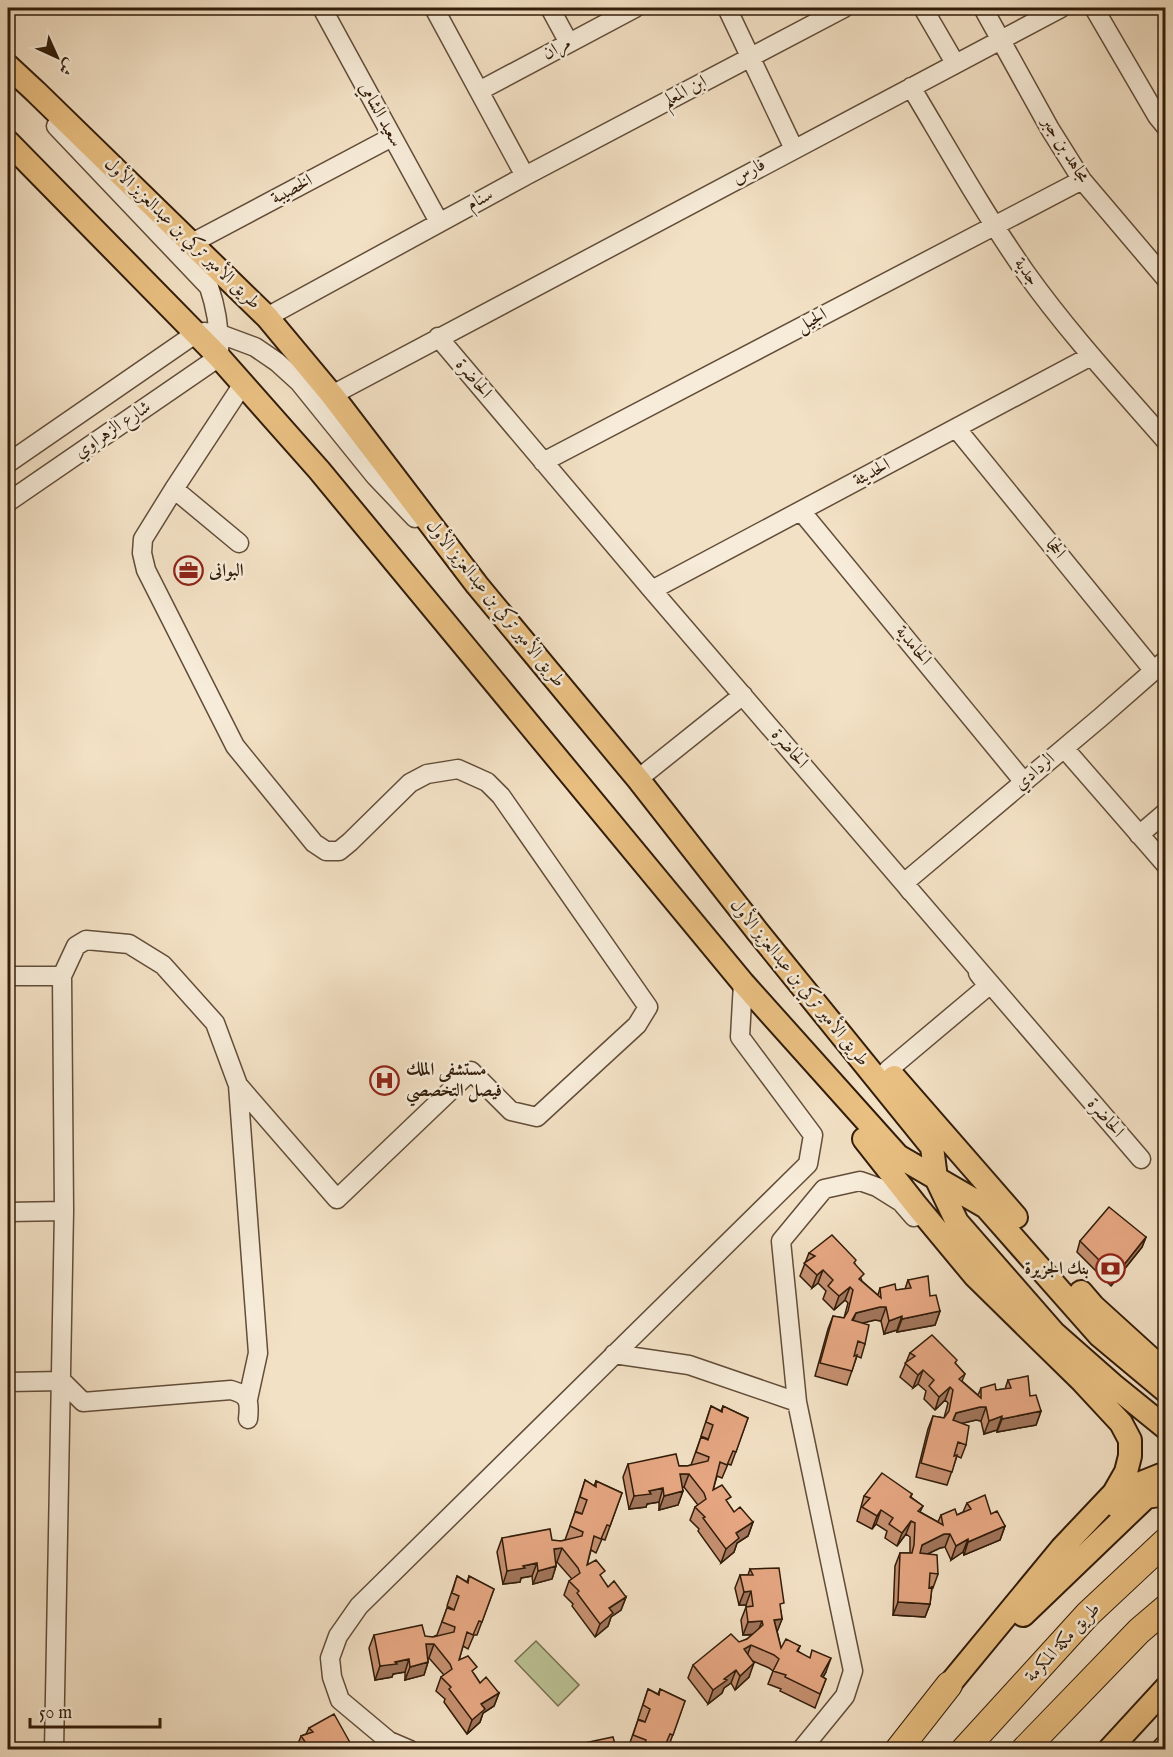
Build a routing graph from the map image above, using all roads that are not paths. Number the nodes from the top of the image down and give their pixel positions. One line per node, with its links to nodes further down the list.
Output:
1 (322, 8): 20 (street, سعيد الشامي)
2 (434, 8): 18 (street)
3 (550, 8): 12 (street)
4 (635, 8): 12 (street, مران)
5 (727, 8): 13 (street)
6 (844, 8): 13 (street, ابن المعلم)
7 (923, 8): 14 (street)
8 (983, 8): 11 (street, مجاهد بن جبر)
9 (1061, 8): 11 (street, فارس)
10 (1094, 8): 19 (street)
11 (1000, 39): 14 (street, فارس); 24 (street, مجاهد بن جبر)
12 (568, 43): 18 (street, مران)
13 (750, 57): 22 (street); 23 (street, ابن المعلم)
14 (955, 63): 17 (street, فارس)
15 (8, 66): 27 (main road, طريق الأمير تركي بن عبدالعزيز الأول)
16 (8, 74): 31 (street)
17 (911, 87): 22 (street, فارس); 26 (street, جدية)
18 (479, 91): 23 (street)
19 (1166, 127)
20 (392, 137): 25 (street, سعيد الشامي); 27 (street, الخصيبة)
21 (8, 142): 30 (main road, طريق الأمير تركي بن عبدالعزيز الأول)
22 (794, 149): 32 (street, فارس)
23 (525, 176): 25 (street, سنام)
24 (1082, 180): 26 (street, الجيل); 28 (street, مجاهد بن جبر)
25 (439, 222): 29 (street, سنام)
26 (993, 225): 33 (street, جدية); 39 (street, الجيل)
27 (192, 243): 29 (main road, طريق الأمير تركي بن عبدالعزيز الأول)
28 (1162, 268)
29 (267, 317): 36 (main road, طريق الأمير تركي بن عبدالعزيز الأول)
30 (195, 334): 31 (street); 34 (main road, طريق الأمير تركي بن عبدالعزيز الأول); 40 (street)
31 (220, 334): 34 (street); 45 (street)
32 (438, 338): 36 (street, فارس); 39 (street, الحاضرة)
33 (1091, 356): 37 (street, الحديثة); 38 (street, جدية)
34 (219, 357): 35 (main road, طريق الأمير تركي بن عبدالعزيز الأول); 42 (street, شارع الزهراوي)
35 (243, 384): 41 (street); 59 (main road, طريق الأمير تركي بن عبدالعزيز الأول)
36 (332, 394): 45 (main road, طريق الأمير تركي بن عبدالعزيز الأول)
37 (956, 428): 43 (street, الحديثة); 47 (street, الحجا)
38 (1166, 441)
39 (543, 462): 46 (street, الحاضرة)
40 (8, 463)
41 (174, 489): 44 (street); 61 (street)
42 (8, 502)
43 (801, 511): 46 (street, الحديثة); 51 (street, الحامدية)
44 (239, 543)
45 (477, 585): 50 (main road, طريق الأمير تركي بن عبدالعزيز الأول)
46 (652, 590): 48 (street, الحاضرة)
47 (1160, 666): 49 (street, الردادي)
48 (743, 695): 50 (street); 55 (street, الحاضرة)
49 (1064, 748): 51 (street, الردادي); 53 (street)
50 (638, 779): 56 (main road, طريق الأمير تركي بن عبدالعزيز الأول)
51 (1024, 782): 55 (street, الردادي)
52 (1166, 812): 53 (street)
53 (1139, 835): 54 (street)
54 (1166, 865)
55 (904, 882): 60 (street); 62 (street, الحاضرة)
56 (757, 932): 60 (main road); 63 (main road, طريق الأمير تركي بن عبدالعزيز الأول)
57 (8, 976): 58 (street)
58 (62, 976): 61 (street); 64 (street)
59 (743, 983): 63 (main road, طريق الأمير تركي بن عبدالعزيز الأول); 66 (main road); 67 (street)
60 (888, 1070): 68 (main road)
61 (238, 1085): 72 (street)
62 (1141, 1160)
63 (936, 1178): 71 (main road, طريق الأمير تركي بن عبدالعزيز الأول); 75 (main road, طريق الأمير تركي بن عبدالعزيز الأول)
64 (64, 1211): 65 (street); 69 (street)
65 (8, 1212)
66 (975, 1276): 73 (street); 80 (main road)
67 (614, 1354): 73 (street); 83 (street)
68 (1166, 1370)
69 (62, 1381): 70 (street); 72 (street); 82 (street)
70 (8, 1382)
71 (1166, 1391)
72 (248, 1399): 74 (street)
73 (797, 1402): 84 (street)
74 (248, 1419)
75 (1166, 1428)
76 (1166, 1473): 80 (main road)
77 (1166, 1494): 80 (main road)
78 (1166, 1541): 87 (highway, طريق مكة المكرمة)
79 (1166, 1608): 88 (highway)
80 (950, 1685): 85 (main road); 86 (highway)
81 (1166, 1688): 89 (main road)
82 (54, 1749)
83 (410, 1749)
84 (801, 1749)
85 (890, 1749)
86 (898, 1749)
87 (964, 1749)
88 (1024, 1749)
89 (1109, 1749)

